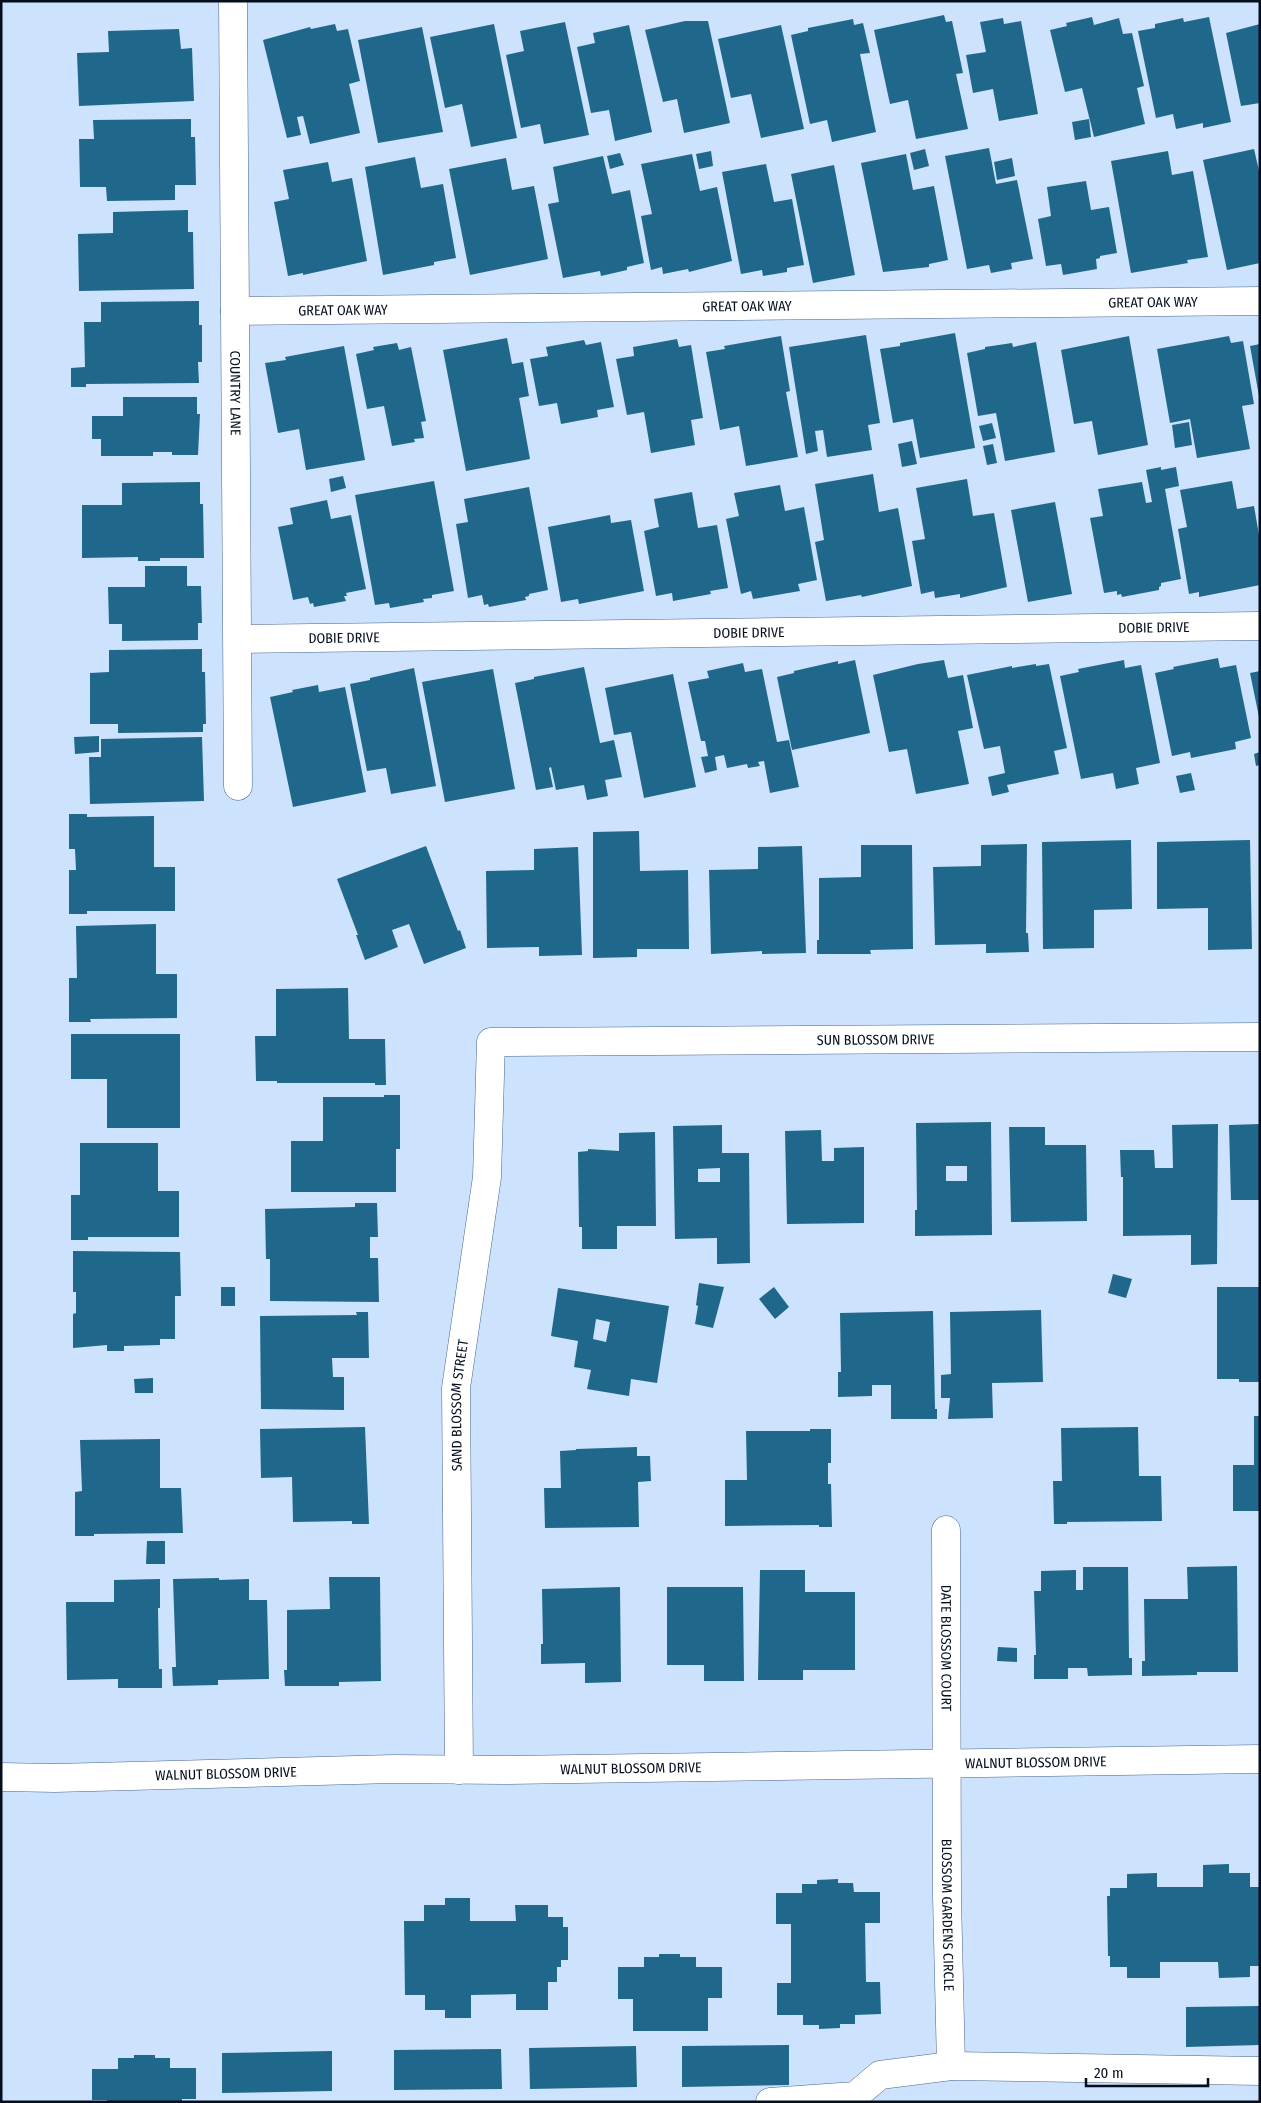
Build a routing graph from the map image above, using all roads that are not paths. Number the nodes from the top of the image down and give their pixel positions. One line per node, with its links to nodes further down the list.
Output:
1 (233, 1): 3 (street, COUNTRY LANE)
2 (1260, 301): 3 (street, GREAT OAK WAY)
3 (235, 311): 5 (street, COUNTRY LANE)
4 (1260, 626): 5 (street, DOBIE DRIVE)
5 (238, 638): 6 (street, COUNTRY LANE)
6 (238, 786)
7 (1260, 1037): 8 (street, SUN BLOSSOM DRIVE)
8 (492, 1042): 12 (street, SAND BLOSSOM STREET)
9 (946, 1530): 11 (street, DATE BLOSSOM COURT)
10 (1260, 1759): 11 (street, WALNUT BLOSSOM DRIVE)
11 (948, 1764): 12 (street, WALNUT BLOSSOM DRIVE); 14 (street, BLOSSOM GARDENS CIRCLE)
12 (459, 1770): 13 (street, WALNUT BLOSSOM DRIVE)
13 (1, 1778)
14 (951, 2066): 15 (street); 16 (street)
15 (1260, 2071)
16 (770, 2102)

